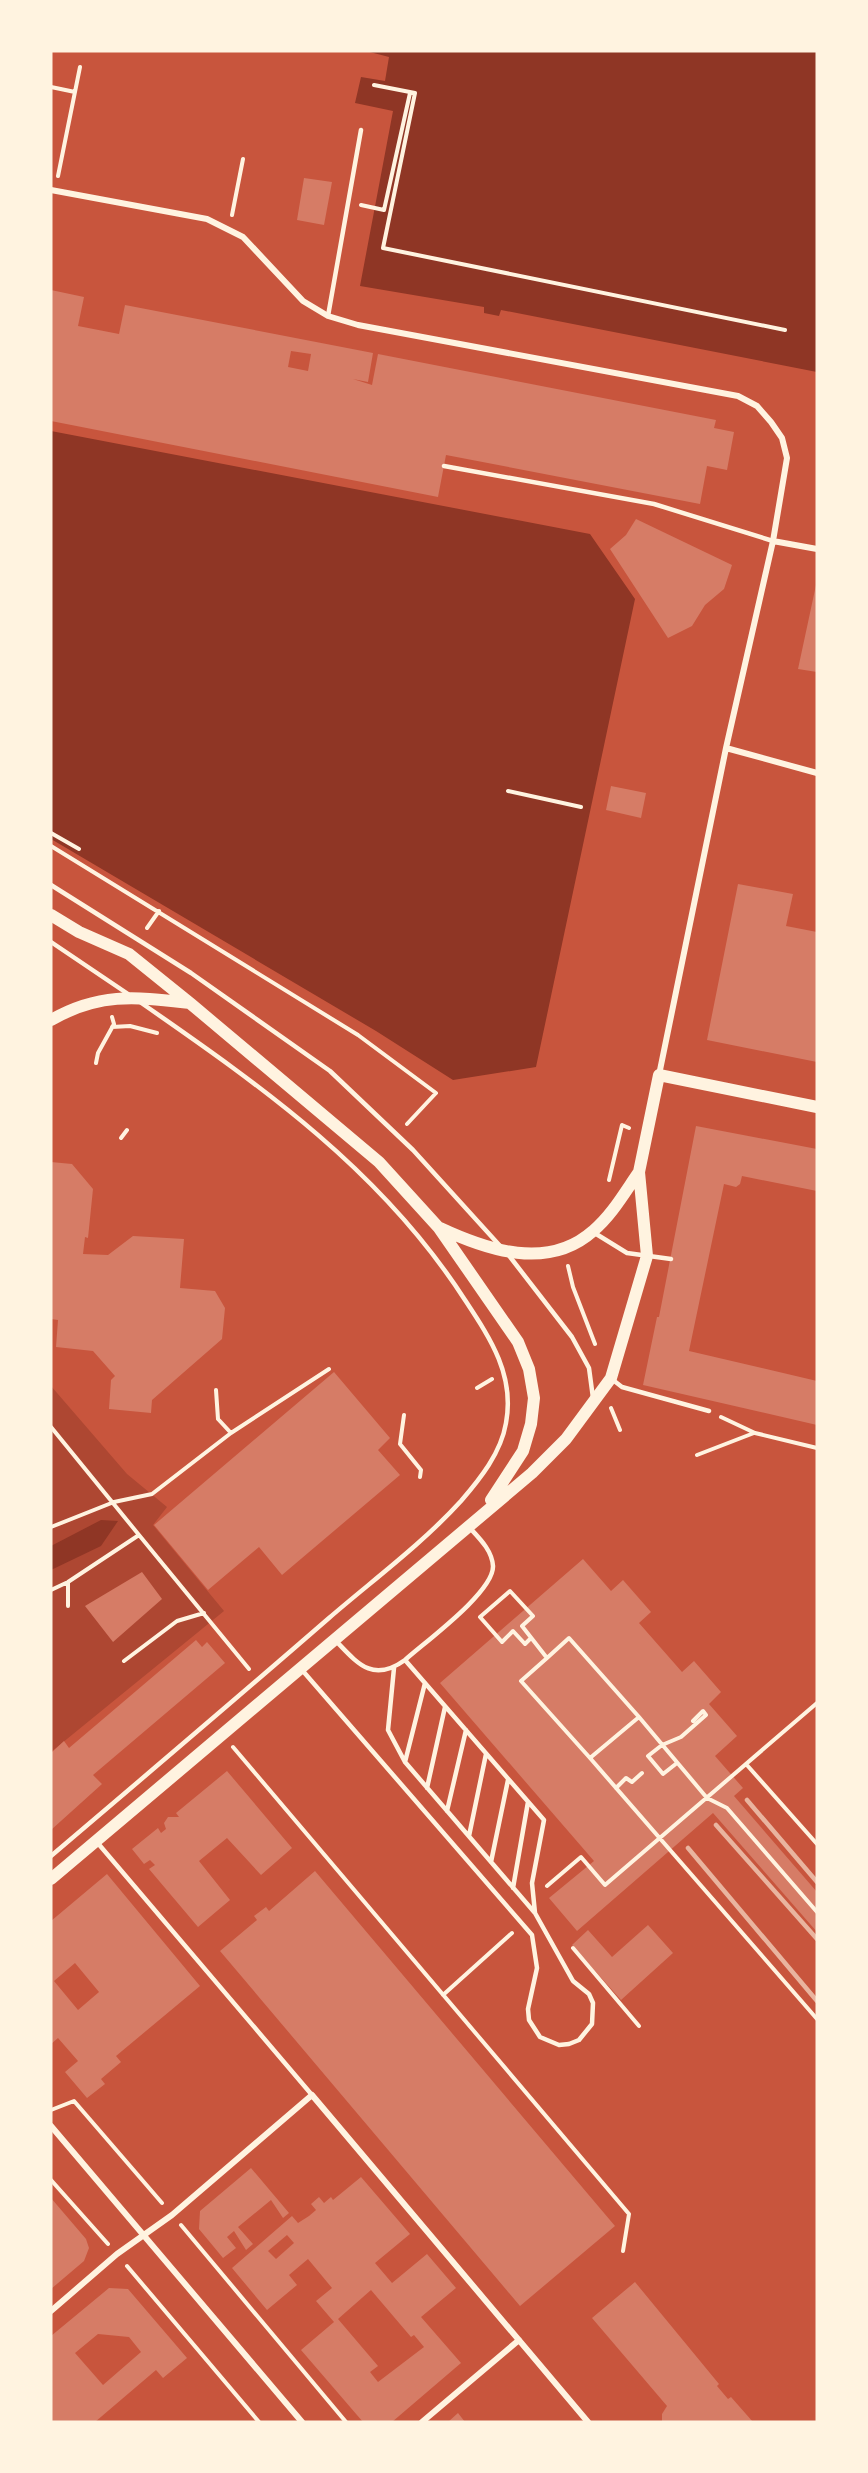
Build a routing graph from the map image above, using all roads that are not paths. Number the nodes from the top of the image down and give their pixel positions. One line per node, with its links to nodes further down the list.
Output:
1 (361, 130): 3 (lane)
2 (53, 191): 3 (street)
3 (328, 316): 5 (street)
4 (444, 466): 5 (lane)
5 (773, 541): 6 (street); 7 (street)
6 (817, 549)
7 (726, 748): 8 (street); 15 (street)
8 (817, 773)
9 (51, 885): 20 (lane)
10 (51, 915): 13 (main road)
11 (51, 942): 12 (lane)
12 (133, 997): 13 (main road); 14 (main road); 43 (lane)
13 (191, 1004): 18 (main road)
14 (51, 1020)
15 (659, 1075): 16 (main road); 17 (main road)
16 (817, 1107)
17 (639, 1172): 19 (main road); 21 (main road)
18 (439, 1228): 20 (main road); 26 (main road)
19 (593, 1232): 20 (main road); 21 (lane)
20 (507, 1254): 24 (lane)
21 (647, 1256): 22 (lane); 23 (main road)
22 (671, 1258)
23 (610, 1378): 24 (main road); 25 (lane)
24 (594, 1404): 26 (main road)
25 (709, 1411)
26 (482, 1513): 27 (main road)
27 (468, 1526): 28 (main road); 29 (lane)
28 (334, 1639): 30 (main road); 31 (lane)
29 (405, 1660): 31 (lane); 32 (lane)
30 (300, 1668): 42 (main road); 47 (lane)
31 (394, 1668): 36 (lane)
32 (425, 1683): 33 (lane); 36 (lane)
33 (445, 1707): 34 (lane); 38 (lane)
34 (466, 1730): 35 (lane); 40 (lane)
35 (486, 1754): 37 (lane); 41 (lane)
36 (405, 1762): 38 (lane)
37 (508, 1779): 39 (lane); 44 (lane)
38 (427, 1788): 40 (lane)
39 (528, 1802): 46 (lane); 47 (lane)
40 (447, 1811): 41 (lane)
41 (469, 1836): 44 (lane)
42 (96, 1840): 45 (main road); 48 (lane)
43 (51, 1856)
44 (491, 1862): 46 (lane)
45 (51, 1879)
46 (513, 1888): 47 (lane)
47 (535, 1913)
48 (312, 2095): 50 (street); 52 (street)
49 (51, 2126): 50 (street)
50 (144, 2235): 51 (street); 53 (street)
51 (51, 2311)
52 (519, 2340): 54 (street); 55 (street)
53 (302, 2422)
54 (422, 2422)
55 (588, 2422)

